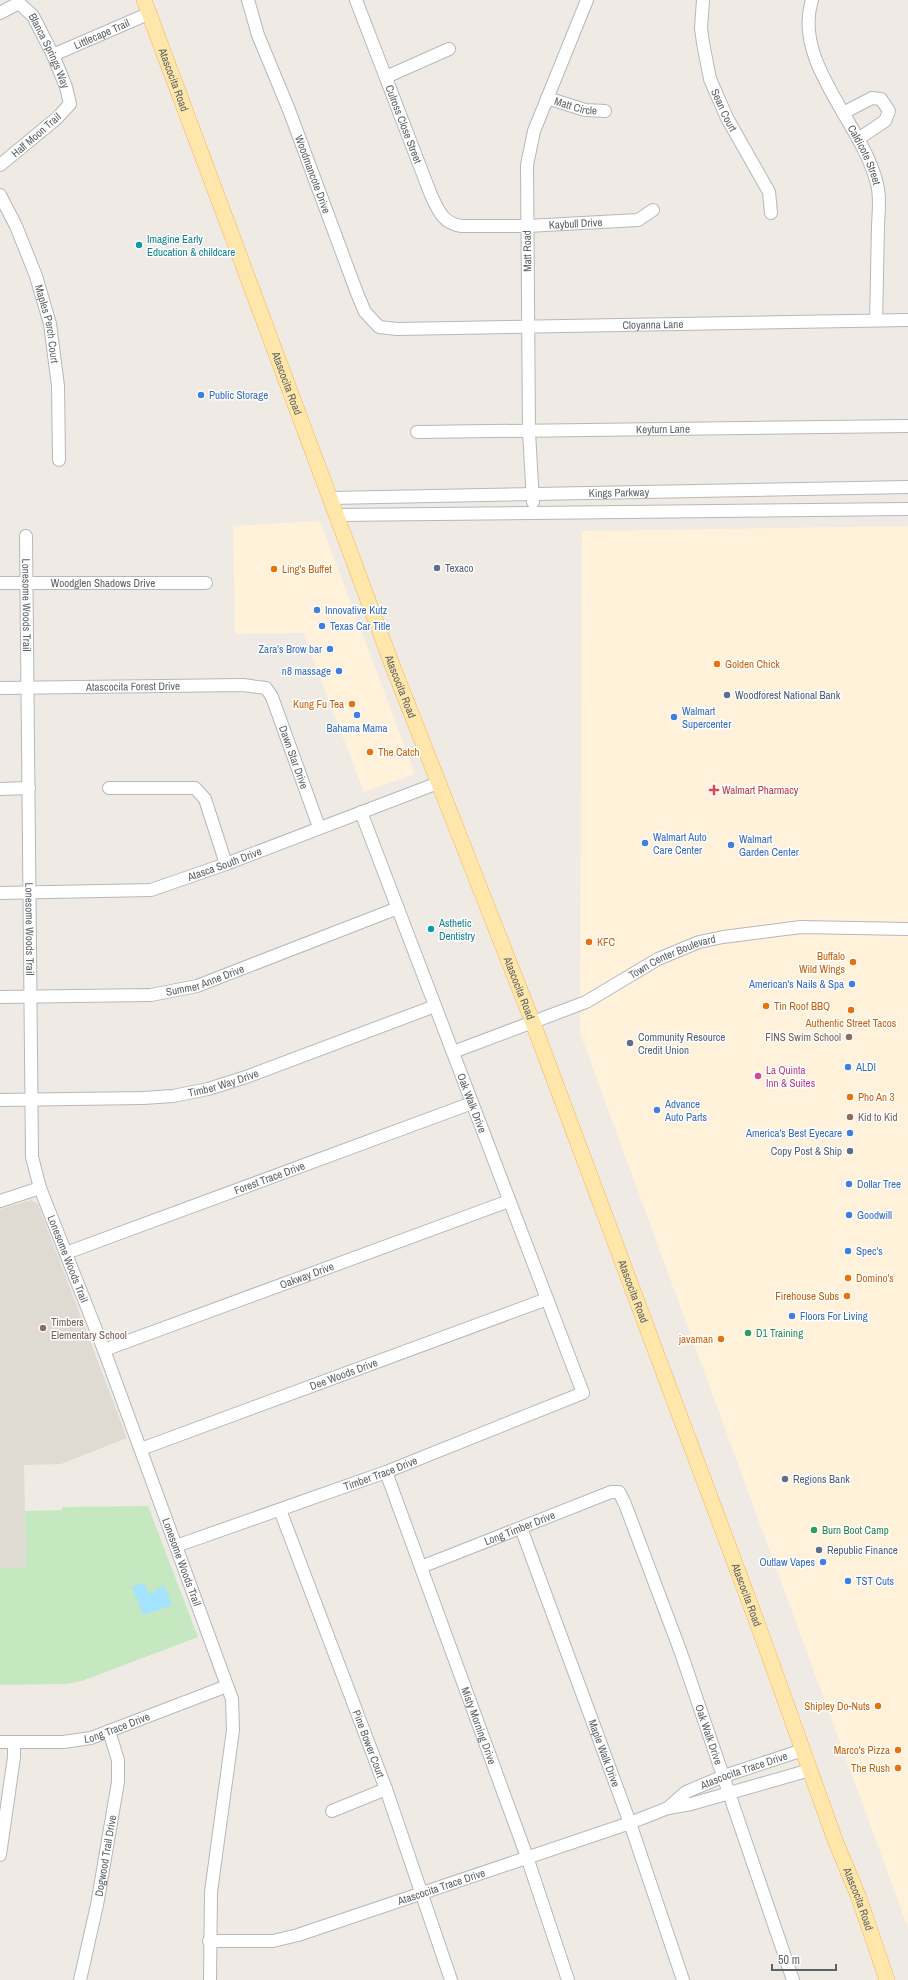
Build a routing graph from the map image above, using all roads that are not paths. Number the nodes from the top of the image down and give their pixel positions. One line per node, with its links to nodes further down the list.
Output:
1 (248, 0): 25 (street, Woodmancote Drive)
2 (356, 0): 10 (street, Culross Close Street)
3 (586, 0): 11 (street, Matt Road)
4 (703, 0): 19 (street, Sean Court)
5 (812, 0): 14 (street, Caldicote Street)
6 (147, 7): 9 (street, Littlecape Trail); 32 (main road, Atascocita Road)
7 (0, 13): 9 (street, Blanca Springs Way)
8 (449, 49): 10 (street)
9 (53, 55): 12 (street, Blanca Springs Way)
10 (386, 77): 20 (street, Culross Close Street)
11 (547, 98): 13 (street, Matt Circle); 21 (street, Matt Road)
12 (70, 104): 16 (street, Half Moon Trail)
13 (605, 111)
14 (843, 113): 15 (street, Caldicote Street); 15 (street)
15 (858, 139): 22 (street, Caldicote Street)
16 (0, 165)
17 (0, 195): 29 (street, Maples Perch Court)
18 (653, 210): 21 (street, Kaybull Drive)
19 (771, 213)
20 (472, 226): 21 (street, Kaybull Drive)
21 (527, 226): 24 (street, Matt Road)
22 (876, 320): 23 (street, Cloyanna Lane); 24 (street, Cloyanna Lane)
23 (908, 320)
24 (528, 326): 25 (street, Cloyanna Lane); 28 (street, Matt Road)
25 (397, 329)
26 (908, 426): 28 (street, Keyturn Lane)
27 (417, 432): 28 (street, Keyturn Lane)
28 (529, 432): 31 (street, Matt Road)
29 (59, 460)
30 (908, 487): 31 (street, Kings Parkway)
31 (532, 495): 32 (street, Kings Parkway); 34 (street, Matt Road)
32 (330, 498): 35 (main road, Atascocita Road)
33 (908, 510): 34 (street, Kings Parkway)
34 (534, 512): 35 (street, Kings Parkway)
35 (336, 515): 43 (main road, Atascocita Road)
36 (26, 536): 38 (street, Lonesome Woods Trail)
37 (0, 583): 38 (street, Woodglen Shadows Drive)
38 (27, 583): 39 (street, Woodglen Shadows Drive); 41 (street, Lonesome Woods Trail)
39 (206, 583)
40 (0, 688): 41 (street, Atascocita Forest Drive)
41 (28, 688): 42 (street, Atascocita Forest Drive); 44 (street, Lonesome Woods Trail)
42 (266, 688): 48 (street, Dawn Star Drive)
43 (438, 783): 47 (street, Atasca South Drive); 57 (main road, Atascocita Road)
44 (29, 788): 46 (street); 50 (street, Lonesome Woods Trail)
45 (109, 788): 49 (street)
46 (0, 789)
47 (361, 812): 48 (street, Atasca South Drive); 52 (street, Oak Walk Drive)
48 (319, 827): 49 (street, Atasca South Drive)
49 (226, 864): 50 (street, Atasca South Drive)
50 (30, 892): 51 (street, Atasca South Drive); 55 (street, Lonesome Woods Trail)
51 (0, 893)
52 (398, 908): 55 (street, Summer Anne Drive); 56 (street, Oak Walk Drive)
53 (908, 929): 57 (street, Town Center Boulevard)
54 (0, 997): 55 (street, Summer Anne Drive)
55 (31, 997): 60 (street, Lonesome Woods Trail)
56 (435, 1006): 58 (street, Oak Walk Drive); 60 (street, Timber Way Drive)
57 (533, 1022): 58 (street, Town Center Boulevard); 80 (main road, Atascocita Road)
58 (453, 1052): 61 (street, Oak Walk Drive)
59 (0, 1100): 60 (street, Timber Way Drive)
60 (32, 1100): 62 (street, Lonesome Woods Trail)
61 (472, 1103): 64 (street, Oak Walk Drive); 65 (street, Forest Trace Drive)
62 (40, 1188): 63 (street); 65 (street, Lonesome Woods Trail)
63 (0, 1201)
64 (509, 1201): 66 (street, Oak Walk Drive); 67 (street, Oakway Drive)
65 (66, 1253): 67 (street, Lonesome Woods Trail)
66 (547, 1299): 68 (street, Oak Walk Drive); 69 (street, Dee Woods Drive)
67 (104, 1350): 69 (street, Lonesome Woods Trail)
68 (583, 1393): 70 (street, Timber Trace Drive)
69 (141, 1449): 74 (street, Lonesome Woods Trail)
70 (386, 1472): 72 (street, Timber Trace Drive); 75 (street, Misty Morning Drive)
71 (619, 1492): 73 (street, Long Timber Drive); 82 (street, Oak Walk Drive)
72 (280, 1510): 74 (street, Timber Trace Drive); 83 (street, Pine Bower Court)
73 (521, 1528): 75 (street, Long Timber Drive); 87 (street, Maple Walk Drive)
74 (176, 1546): 76 (street, Lonesome Woods Trail)
75 (420, 1567): 89 (street, Misty Morning Drive)
76 (227, 1686): 77 (street, Long Trace Drive); 91 (street, Lonesome Woods Trail)
77 (109, 1731): 79 (street, Long Trace Drive); 92 (street, Dogwood Trail Drive)
78 (0, 1742): 79 (street, Long Trace Drive)
79 (14, 1742): 88 (street)
80 (803, 1750): 81 (main road, Atascocita Road); 82 (street, Atascocita Trace Drive)
81 (810, 1770): 84 (street, Atascocita Trace Drive); 98 (main road, Atascocita Road)
82 (724, 1776): 84 (street, Oak Walk Drive); 85 (street, Atascocita Trace Drive)
83 (386, 1789): 86 (street); 90 (street, Pine Bower Court)
84 (729, 1793): 85 (street, Atascocita Trace Drive); 97 (street, Oak Walk Drive)
85 (668, 1808): 87 (street, Atascocita Trace Drive)
86 (332, 1810)
87 (630, 1823): 89 (street, Atascocita Trace Drive); 96 (street, Maple Walk Drive)
88 (0, 1855)
89 (527, 1858): 90 (street, Atascocita Trace Drive); 95 (street, Misty Morning Drive)
90 (421, 1892): 91 (street, Atascocita Trace Drive); 94 (street, Pine Bower Court)
91 (209, 1941): 93 (street, Lonesome Woods Trail)
92 (80, 1980)
93 (210, 1980)
94 (451, 1980)
95 (568, 1980)
96 (683, 1980)
97 (793, 1980)
98 (887, 1980)

